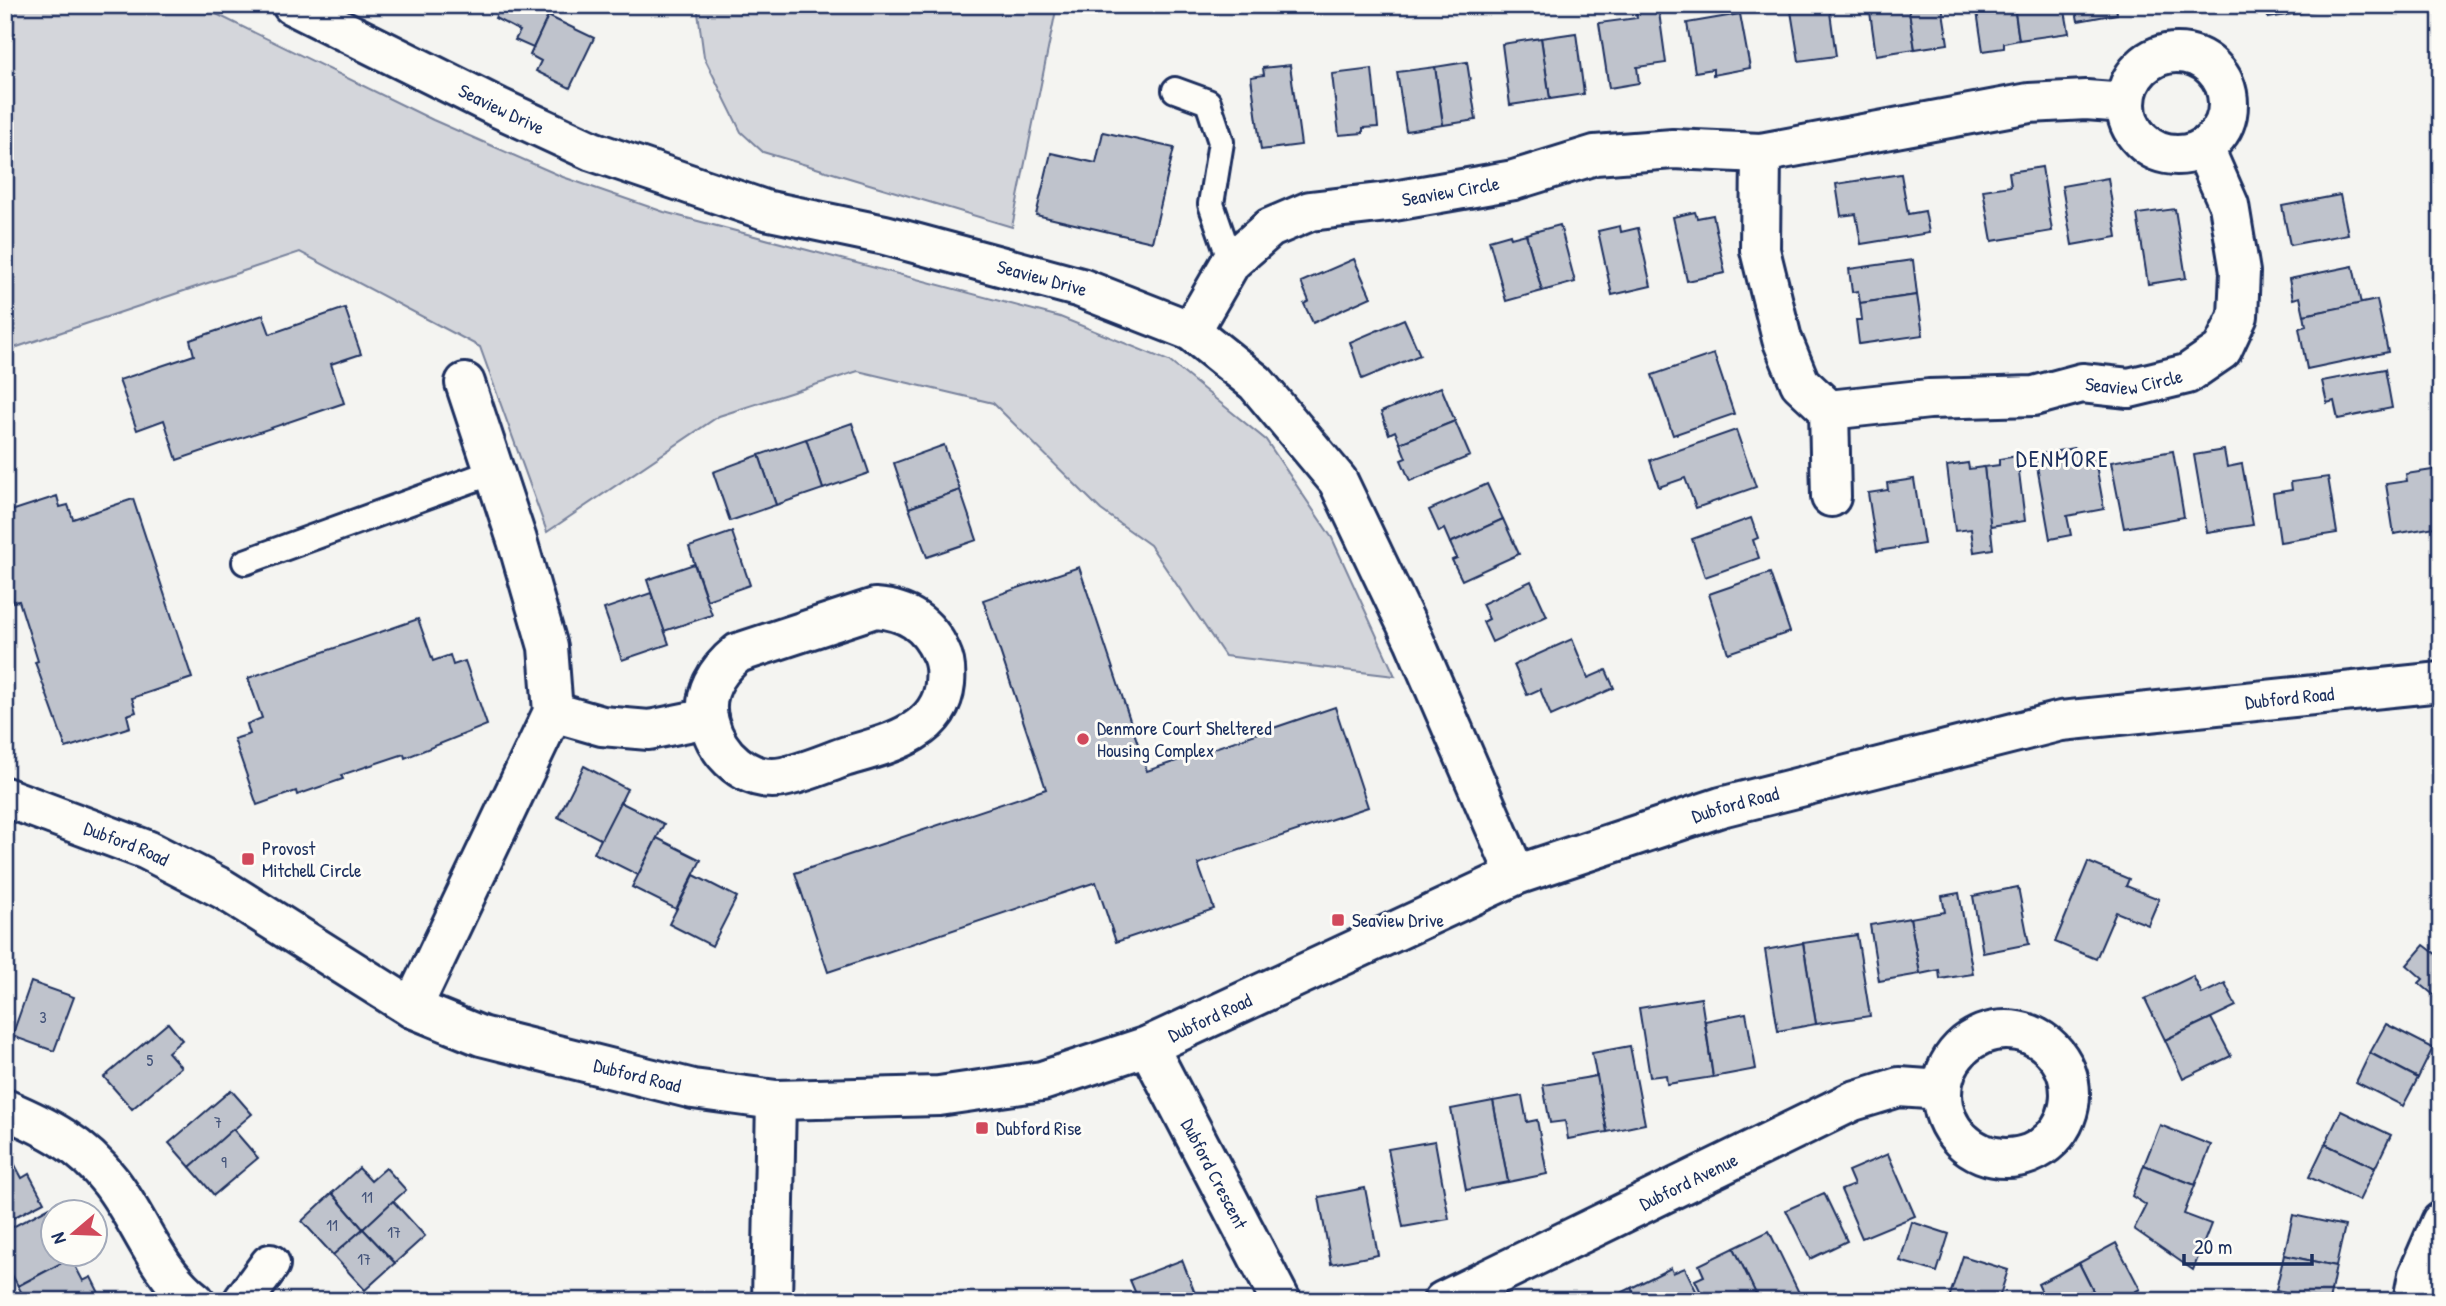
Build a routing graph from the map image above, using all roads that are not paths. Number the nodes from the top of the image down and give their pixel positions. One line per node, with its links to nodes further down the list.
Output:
1 (292, 5): 7 (street, Seaview Drive)
2 (1175, 90): 6 (lane)
3 (2126, 103): 4 (street); 4 (street); 5 (street, Seaview Circle)
4 (2204, 148): 9 (street, Seaview Circle)
5 (1761, 153): 6 (street, Seaview Circle); 9 (street)
6 (1231, 262): 7 (street, Seaview Circle)
7 (1191, 331): 17 (street, Seaview Drive)
8 (466, 383): 10 (street)
9 (1829, 410): 11 (street)
10 (493, 472): 12 (lane); 14 (street)
11 (1831, 497)
12 (245, 562)
13 (2441, 682): 17 (street, Dubford Road)
14 (553, 712): 15 (street); 18 (street)
15 (708, 718): 15 (street)
16 (5, 797): 18 (street, Dubford Road)
17 (1516, 875): 19 (street, Dubford Road)
18 (412, 1008): 21 (street, Dubford Road)
19 (1148, 1046): 21 (street, Dubford Road); 28 (street, Dubford Crescent)
20 (1942, 1090): 29 (street, Dubford Avenue)
21 (776, 1100): 27 (street)
22 (5, 1109): 25 (street)
23 (2441, 1222): 30 (street)
24 (270, 1264): 26 (street)
25 (195, 1301)
26 (243, 1301)
27 (772, 1301)
28 (1282, 1301)
29 (1443, 1301)
30 (2413, 1301)

